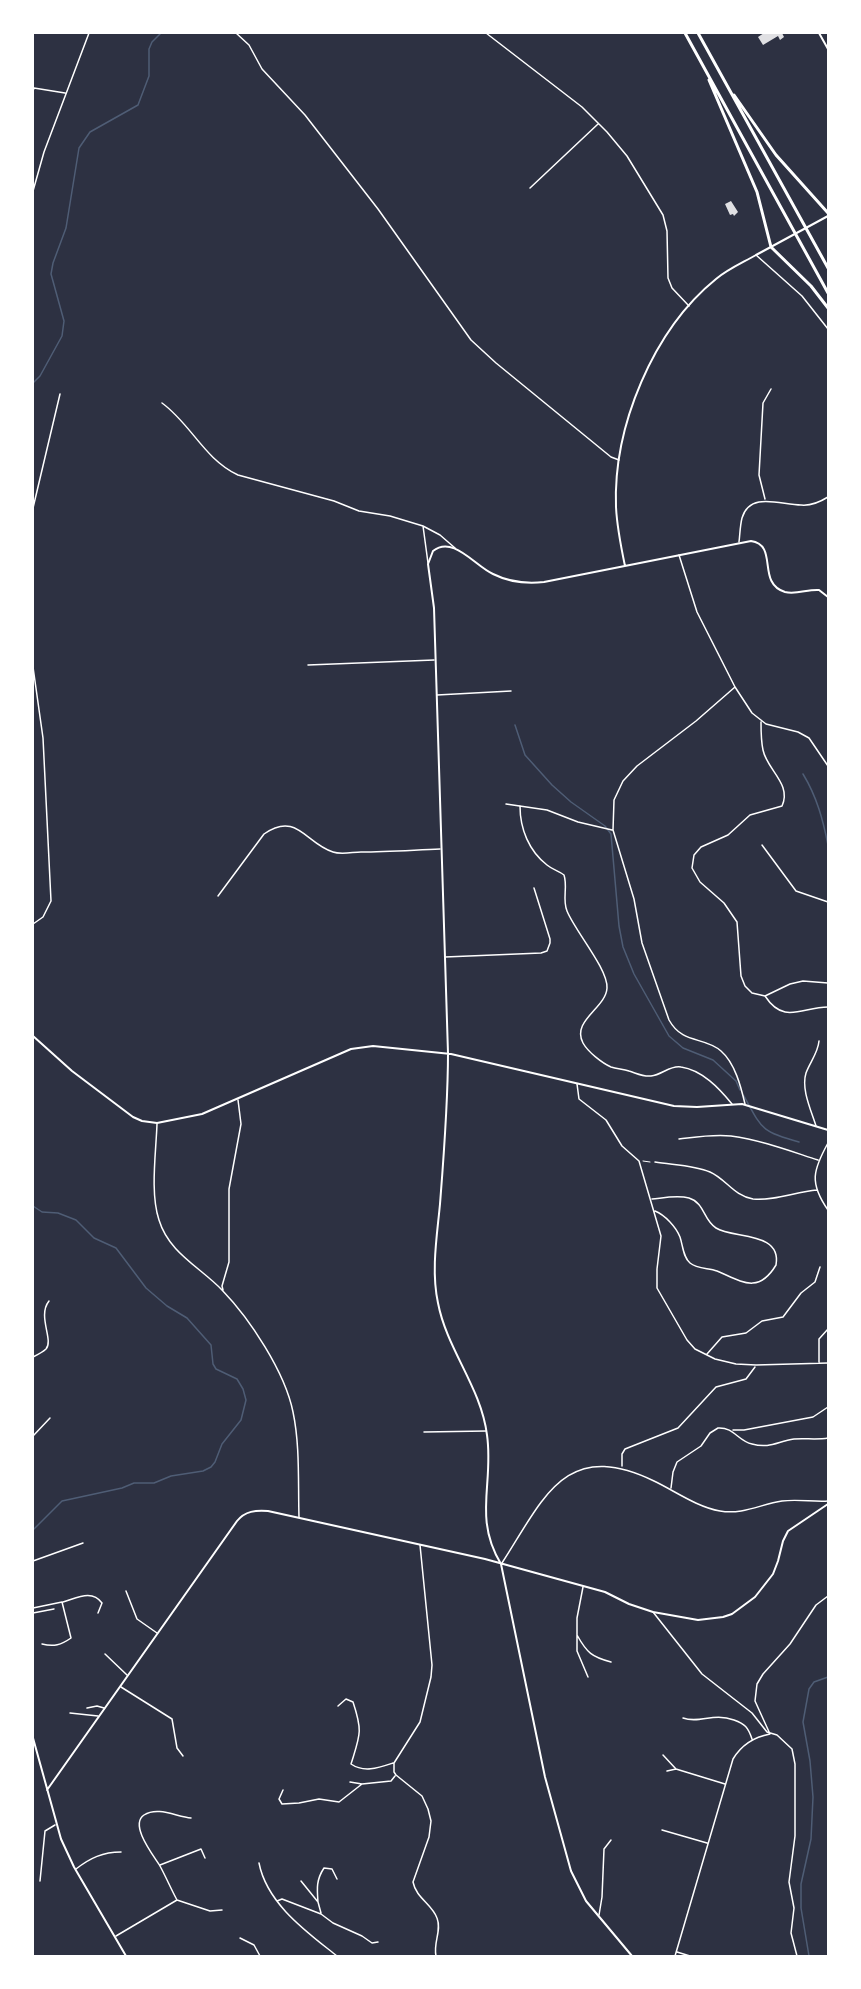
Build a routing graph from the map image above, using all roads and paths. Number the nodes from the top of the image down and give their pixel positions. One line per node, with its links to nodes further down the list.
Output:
1 (88, 33): 11 (street)
2 (236, 33): 26 (street)
3 (487, 33): 12 (street)
4 (685, 33): 8 (highway)
5 (698, 33): 9 (highway)
6 (819, 33): 7 (street)
7 (828, 49)
8 (703, 67): 16 (highway); 19 (highway)
9 (726, 84): 15 (highway); 18 (highway)
10 (33, 91): 11 (street)
11 (66, 93): 14 (street)
12 (599, 123): 13 (street); 20 (street)
13 (530, 188)
14 (33, 191)
15 (828, 214): 16 (street)
16 (771, 247): 17 (street); 21 (highway)
17 (756, 255): 20 (street); 22 (street)
18 (828, 268)
19 (828, 292)
20 (689, 307): 26 (street)
21 (828, 308)
22 (828, 329)
23 (771, 389): 28 (street)
24 (60, 394): 29 (street)
25 (162, 403): 30 (street)
26 (620, 460): 35 (street)
27 (828, 497): 28 (street)
28 (765, 500): 31 (street)
29 (33, 508)
30 (423, 526): 32 (street); 34 (street)
31 (739, 542): 33 (street); 36 (street)
32 (456, 548): 34 (street); 35 (street)
33 (678, 555): 35 (street); 40 (street)
34 (428, 564): 37 (street)
35 (625, 566)
36 (828, 597)
37 (435, 660): 38 (street); 42 (street)
38 (308, 665)
39 (33, 667): 53 (street)
40 (735, 687): 43 (street); 47 (street)
41 (511, 691): 42 (street)
42 (436, 694): 49 (street)
43 (761, 722): 44 (street); 56 (street)
44 (828, 765)
45 (506, 804): 46 (street)
46 (520, 806): 47 (street); 63 (street)
47 (613, 830): 64 (street)
48 (762, 845): 52 (street)
49 (441, 849): 51 (street); 54 (street)
50 (534, 888): 54 (street)
51 (218, 896)
52 (828, 902)
53 (33, 924)
54 (444, 957): 60 (street)
55 (828, 983): 56 (street)
56 (765, 996): 57 (street)
57 (828, 1006)
58 (33, 1036): 65 (street)
59 (819, 1041): 66 (street)
60 (448, 1053): 61 (street); 62 (street); 89 (street)
61 (577, 1083): 63 (street); 72 (street)
62 (238, 1099): 65 (street); 78 (street)
63 (732, 1104): 64 (street)
64 (745, 1104): 66 (street)
65 (157, 1122): 78 (street)
66 (816, 1126): 67 (street)
67 (828, 1130)
68 (679, 1138): 70 (street)
69 (828, 1143): 70 (street)
70 (818, 1160): 73 (street)
71 (655, 1162): 72 (path); 73 (street)
72 (640, 1164): 74 (street)
73 (817, 1190): 76 (street)
74 (652, 1199): 75 (street); 75 (street)
75 (654, 1210): 81 (street)
76 (828, 1210)
77 (820, 1267): 81 (street)
78 (224, 1291): 96 (street)
79 (49, 1301): 82 (street)
80 (828, 1329): 83 (street)
81 (706, 1355): 85 (street)
82 (33, 1357)
83 (819, 1363): 84 (street); 85 (street)
84 (828, 1363)
85 (756, 1365): 93 (street)
86 (828, 1407): 88 (street)
87 (50, 1418): 91 (street)
88 (732, 1430): 92 (street); 94 (street)
89 (487, 1431): 90 (street); 100 (street)
90 (424, 1432)
91 (33, 1436)
92 (828, 1438)
93 (622, 1467): 94 (street); 100 (street)
94 (671, 1489): 95 (street)
95 (828, 1502): 108 (street)
96 (298, 1517): 98 (street); 110 (street)
97 (83, 1543): 99 (street)
98 (420, 1544): 100 (street); 129 (street)
99 (33, 1561)
100 (501, 1564): 101 (street); 156 (street)
101 (583, 1586): 108 (street); 111 (street)
102 (126, 1591): 110 (street)
103 (828, 1596): 124 (street)
104 (62, 1602): 105 (street); 107 (street); 112 (street)
105 (33, 1608)
106 (54, 1609): 109 (street)
107 (98, 1612)
108 (653, 1612): 124 (street)
109 (33, 1613)
110 (157, 1634): 115 (street)
111 (577, 1634): 114 (street); 116 (street)
112 (42, 1644)
113 (105, 1654): 115 (street)
114 (611, 1662)
115 (128, 1676): 117 (street)
116 (588, 1677)
117 (120, 1686): 120 (street); 128 (street)
118 (338, 1706): 129 (street)
119 (87, 1708): 120 (street)
120 (105, 1709): 122 (street)
121 (70, 1713): 122 (street)
122 (99, 1716): 136 (street)
123 (682, 1718): 126 (street)
124 (770, 1734): 126 (street); 168 (street)
125 (33, 1738): 136 (street)
126 (753, 1739): 135 (street)
127 (663, 1755): 130 (street)
128 (183, 1756)
129 (394, 1763): 132 (street)
130 (676, 1769): 131 (street); 135 (street)
131 (667, 1772)
132 (396, 1776): 134 (street); 164 (street)
133 (350, 1782): 134 (street)
134 (362, 1784): 137 (street)
135 (725, 1784): 142 (street)
136 (47, 1790): 139 (street)
137 (283, 1791)
138 (190, 1818): 146 (street)
139 (56, 1824): 147 (street); 149 (street)
140 (662, 1830): 142 (street)
141 (611, 1840): 156 (street)
142 (708, 1843): 160 (street)
143 (121, 1852): 147 (street)
144 (204, 1858): 146 (street)
145 (259, 1863): 152 (street)
146 (160, 1865): 151 (street)
147 (75, 1869): 157 (street)
148 (337, 1879): 153 (street)
149 (40, 1881)
150 (301, 1881): 153 (street)
151 (177, 1900): 154 (street); 157 (street)
152 (276, 1901): 155 (street); 163 (street)
153 (318, 1902): 155 (street)
154 (222, 1910)
155 (321, 1914): 159 (street)
156 (599, 1916): 165 (street)
157 (115, 1937): 161 (street)
158 (240, 1938): 162 (street)
159 (378, 1942)
160 (676, 1952): 166 (street); 167 (street)
161 (126, 1956)
162 (260, 1956)
163 (337, 1956)
164 (436, 1956)
165 (632, 1956)
166 (675, 1956)
167 (690, 1956)
168 (797, 1956)

